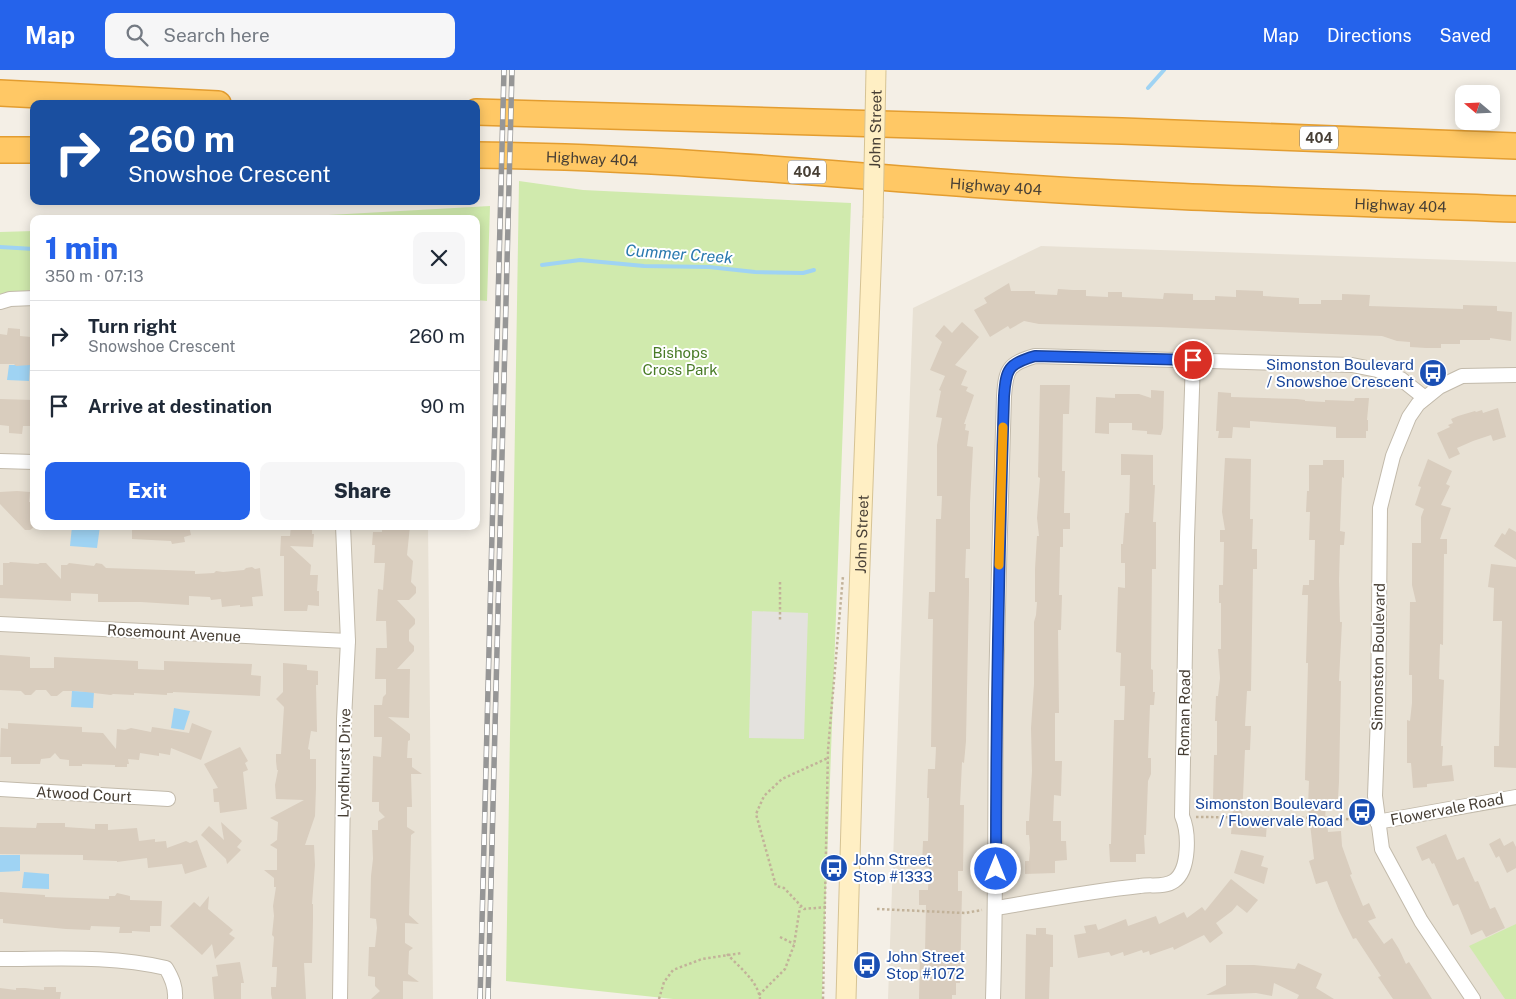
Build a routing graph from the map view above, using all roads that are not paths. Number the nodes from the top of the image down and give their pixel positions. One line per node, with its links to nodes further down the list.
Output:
1 (876, 70): 28 (main road, John Street, bridge)
2 (0, 94): 3 (highway)
3 (131, 100)
4 (480, 112): 5 (highway, 404)
5 (1516, 146)
6 (0, 150): 7 (highway)
7 (30, 150)
8 (480, 155): 9 (highway, Highway 404 / 404)
9 (1516, 209)
10 (30, 298): 11 (street)
11 (0, 302)
12 (1193, 360): 14 (street); 24 (street, Roman Road); 24 (street)
13 (1516, 376): 14 (street, Simonston Boulevard)
14 (1425, 398): 23 (street, Simonston Boulevard)
15 (0, 461): 16 (street)
16 (30, 462)
17 (343, 530): 19 (street, Lyndhurst Drive)
18 (0, 624): 19 (street, Rosemount Avenue)
19 (348, 642): 27 (street, Lyndhurst Drive)
20 (0, 789): 22 (street, Atwood Court)
21 (1516, 797): 23 (street, Flowervale Road)
22 (168, 799)
23 (1377, 822): 30 (street, Simonston Boulevard)
24 (996, 908): 29 (street)
25 (0, 959): 26 (street)
26 (175, 999)
27 (340, 999)
28 (846, 999)
29 (993, 999)
30 (1473, 999)

